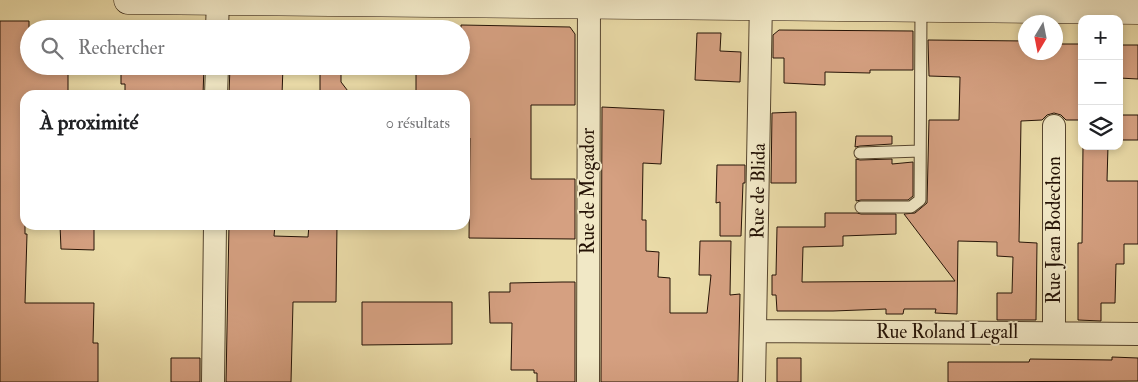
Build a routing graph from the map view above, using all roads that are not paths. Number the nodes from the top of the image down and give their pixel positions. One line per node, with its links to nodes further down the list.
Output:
1 (128, 0): 2 (main road)
2 (218, 0): 3 (main road); 7 (street)
3 (589, 2): 4 (main road); 19 (street, Rue de Mogador)
4 (761, 3): 5 (main road); 15 (street, Rue de Blida)
5 (921, 8): 6 (main road); 11 (lane)
6 (1138, 10)
7 (217, 20)
8 (217, 75): 9 (street)
9 (216, 90)
10 (1054, 126): 16 (street, Rue Jean Bodechon)
11 (920, 152): 12 (lane); 13 (lane)
12 (860, 153)
13 (861, 207)
14 (215, 230): 18 (street)
15 (755, 331): 16 (street, Rue Roland Legall); 20 (street, Rue de Blida)
16 (1054, 333): 17 (street, Rue Roland Legall)
17 (1138, 334)
18 (214, 382)
19 (588, 382)
20 (754, 382)

